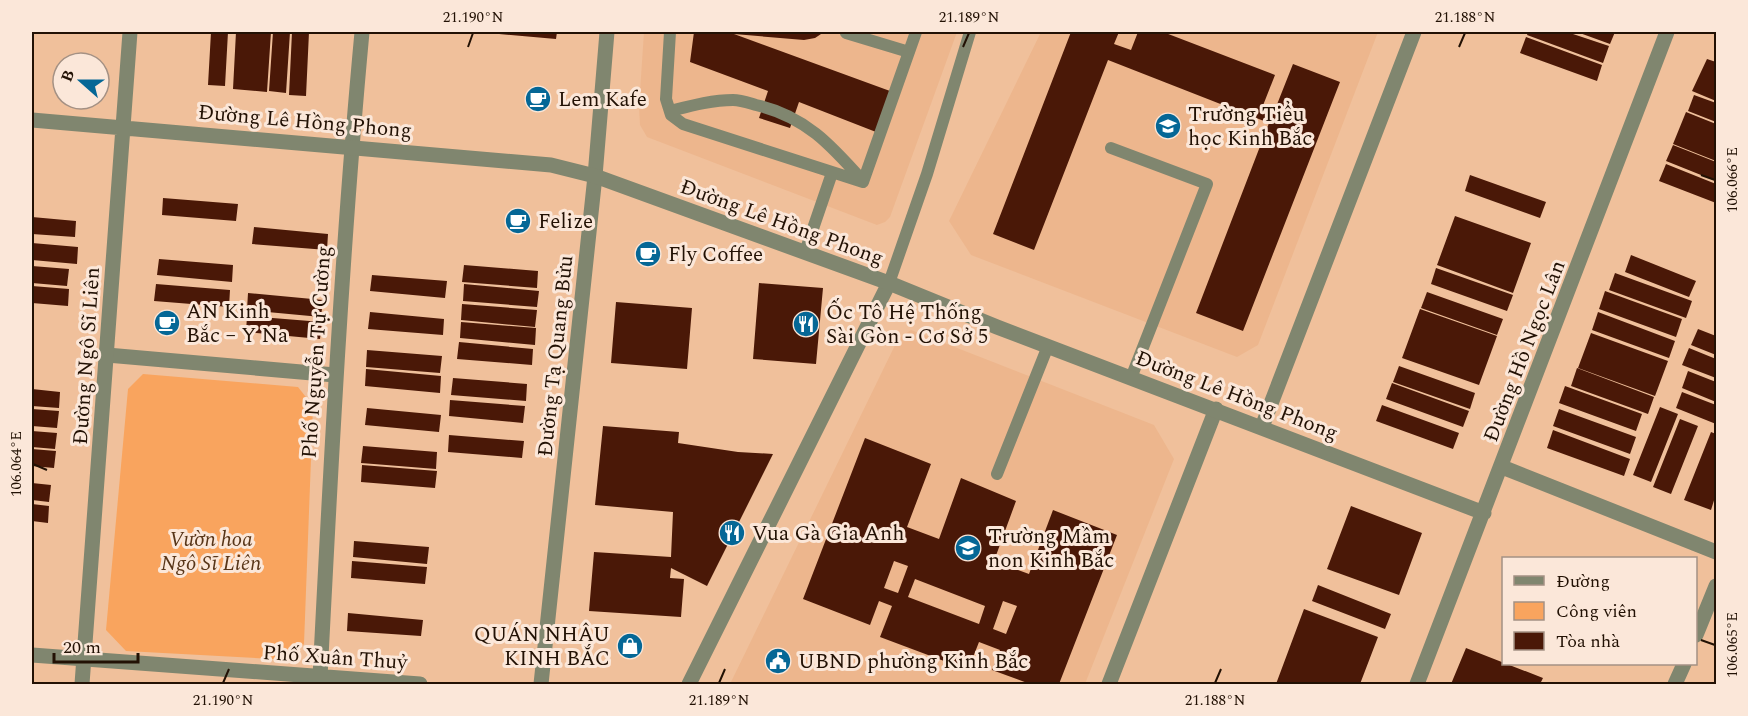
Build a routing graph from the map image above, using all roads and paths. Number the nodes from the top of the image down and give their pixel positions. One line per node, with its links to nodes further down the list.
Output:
1 (130, 32): 13 (street, Đường Ngô Sĩ Liên)
2 (362, 32): 14 (street, Phố Nguyễn Tự Cường)
3 (607, 32): 17 (street, Đường Tạ Quang Bửu)
4 (670, 32): 11 (lane)
5 (916, 32): 10 (lane)
6 (970, 32): 20 (lane)
7 (1414, 32): 26 (street)
8 (1667, 32): 27 (street, Đường Hồ Ngọc Lân)
9 (846, 33): 10 (lane)
10 (909, 52): 18 (lane)
11 (670, 111): 16 (lane); 18 (lane)
12 (32, 120): 13 (street, Đường Lê Hồng Phong)
13 (123, 127): 14 (street, Đường Lê Hồng Phong); 22 (street, Đường Ngô Sĩ Liên)
14 (351, 146): 17 (street, Đường Lê Hồng Phong); 23 (street, Phố Nguyễn Tự Cường)
15 (1112, 148): 24 (lane)
16 (832, 173): 18 (lane); 19 (lane)
17 (595, 176): 19 (street, Đường Lê Hồng Phong); 39 (street, Đường Tạ Quang Bửu)
18 (863, 182)
19 (805, 252): 20 (street, Đường Lê Hồng Phong)
20 (889, 283): 21 (street, Đường Lê Hồng Phong); 40 (street)
21 (1048, 346): 24 (street, Đường Lê Hồng Phong); 28 (lane)
22 (107, 355): 23 (street); 34 (street, Đường Ngô Sĩ Liên)
23 (335, 375): 36 (street, Phố Nguyễn Tự Cường)
24 (1131, 378): 25 (street, Đường Lê Hồng Phong)
25 (1216, 409): 26 (street, Đường Lê Hồng Phong); 41 (street)
26 (1262, 427): 29 (street, Đường Lê Hồng Phong)
27 (1502, 467): 29 (street, Đường Hồ Ngọc Lân); 30 (street)
28 (997, 474)
29 (1484, 513): 42 (street, Đường Hồ Ngọc Lân)
30 (1716, 552)
31 (1716, 586): 32 (street)
32 (1697, 630)
33 (32, 655): 34 (street, Phố Xuân Thuỷ)
34 (84, 659): 36 (street, Phố Xuân Thuỷ); 37 (street, Đường Ngô Sĩ Liên)
35 (1683, 665): 43 (street)
36 (320, 676): 38 (street, Phố Xuân Thuỷ)
37 (82, 684)
38 (420, 684)
39 (541, 684)
40 (689, 684)
41 (1109, 684)
42 (1418, 684)
43 (1675, 684)

